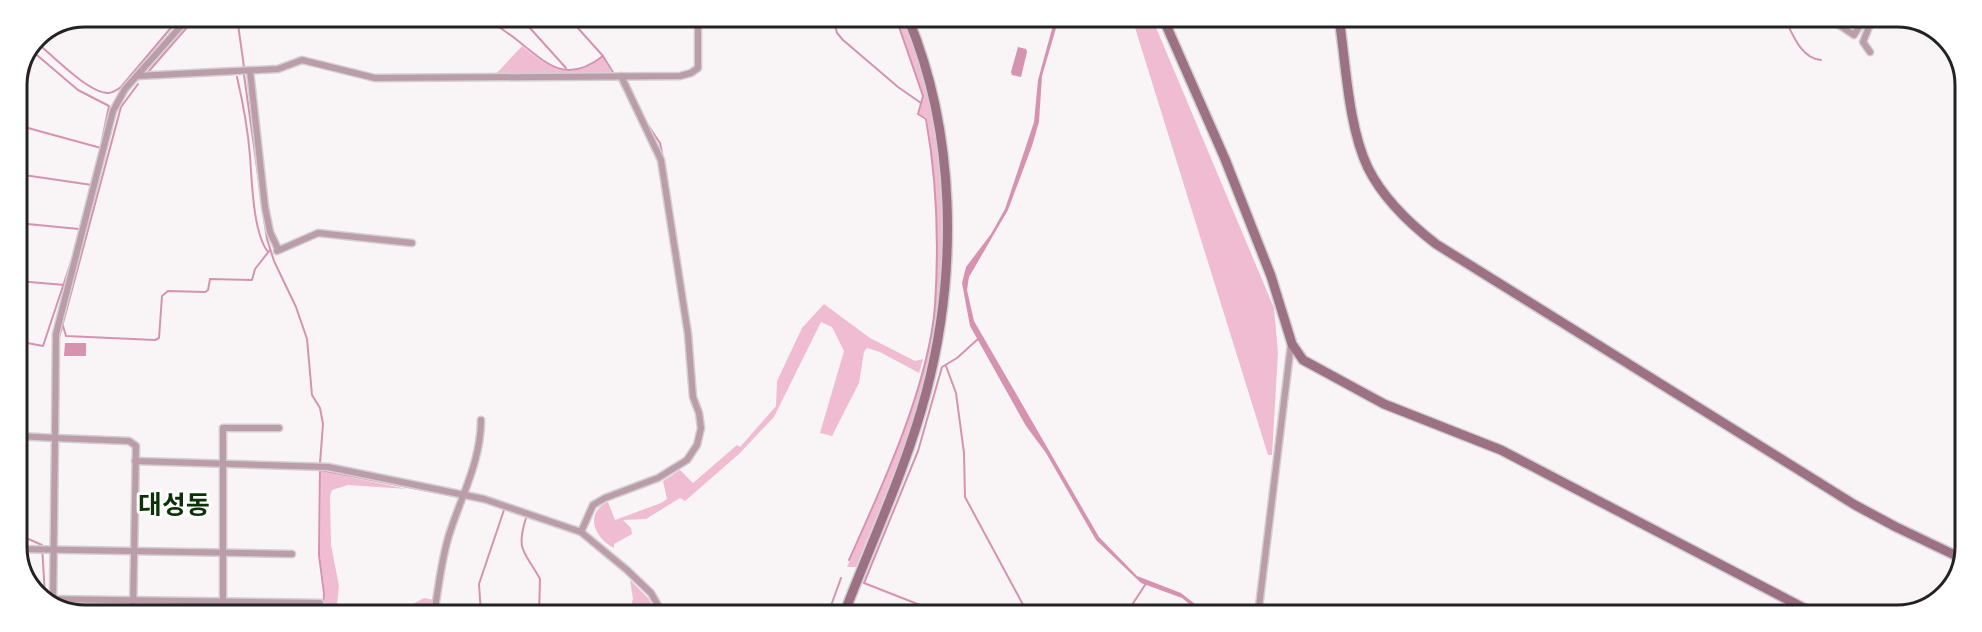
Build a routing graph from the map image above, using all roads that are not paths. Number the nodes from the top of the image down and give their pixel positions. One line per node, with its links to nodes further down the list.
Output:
1 (180, 27): 11 (street)
2 (698, 27): 12 (street)
3 (911, 27): 37 (street)
4 (1167, 27): 14 (street)
5 (1340, 27): 28 (street)
6 (1842, 27): 7 (street)
7 (1858, 27)
8 (1869, 27): 9 (street)
9 (1870, 52)
10 (250, 71): 11 (street); 12 (street); 13 (street)
11 (137, 76): 18 (street)
12 (621, 76): 22 (street)
13 (412, 243)
14 (1292, 344): 38 (street); 39 (street)
15 (481, 420): 21 (street)
16 (279, 428): 20 (street)
17 (27, 437): 18 (street)
18 (55, 438): 19 (street); 24 (street)
19 (135, 461): 20 (street); 25 (street)
20 (225, 463): 21 (street); 26 (street)
21 (464, 495): 22 (street); 35 (street)
22 (581, 532): 36 (street)
23 (27, 549): 24 (street)
24 (48, 549): 25 (street); 29 (street)
25 (135, 550): 26 (street); 31 (street)
26 (224, 552): 27 (street); 32 (street)
27 (292, 554)
28 (1955, 555)
29 (50, 593)
30 (62, 600): 31 (street)
31 (134, 600): 32 (street); 34 (street)
32 (223, 603): 33 (street)
33 (320, 603)
34 (134, 605)
35 (435, 605)
36 (658, 605)
37 (847, 605)
38 (1259, 605)
39 (1798, 605)

